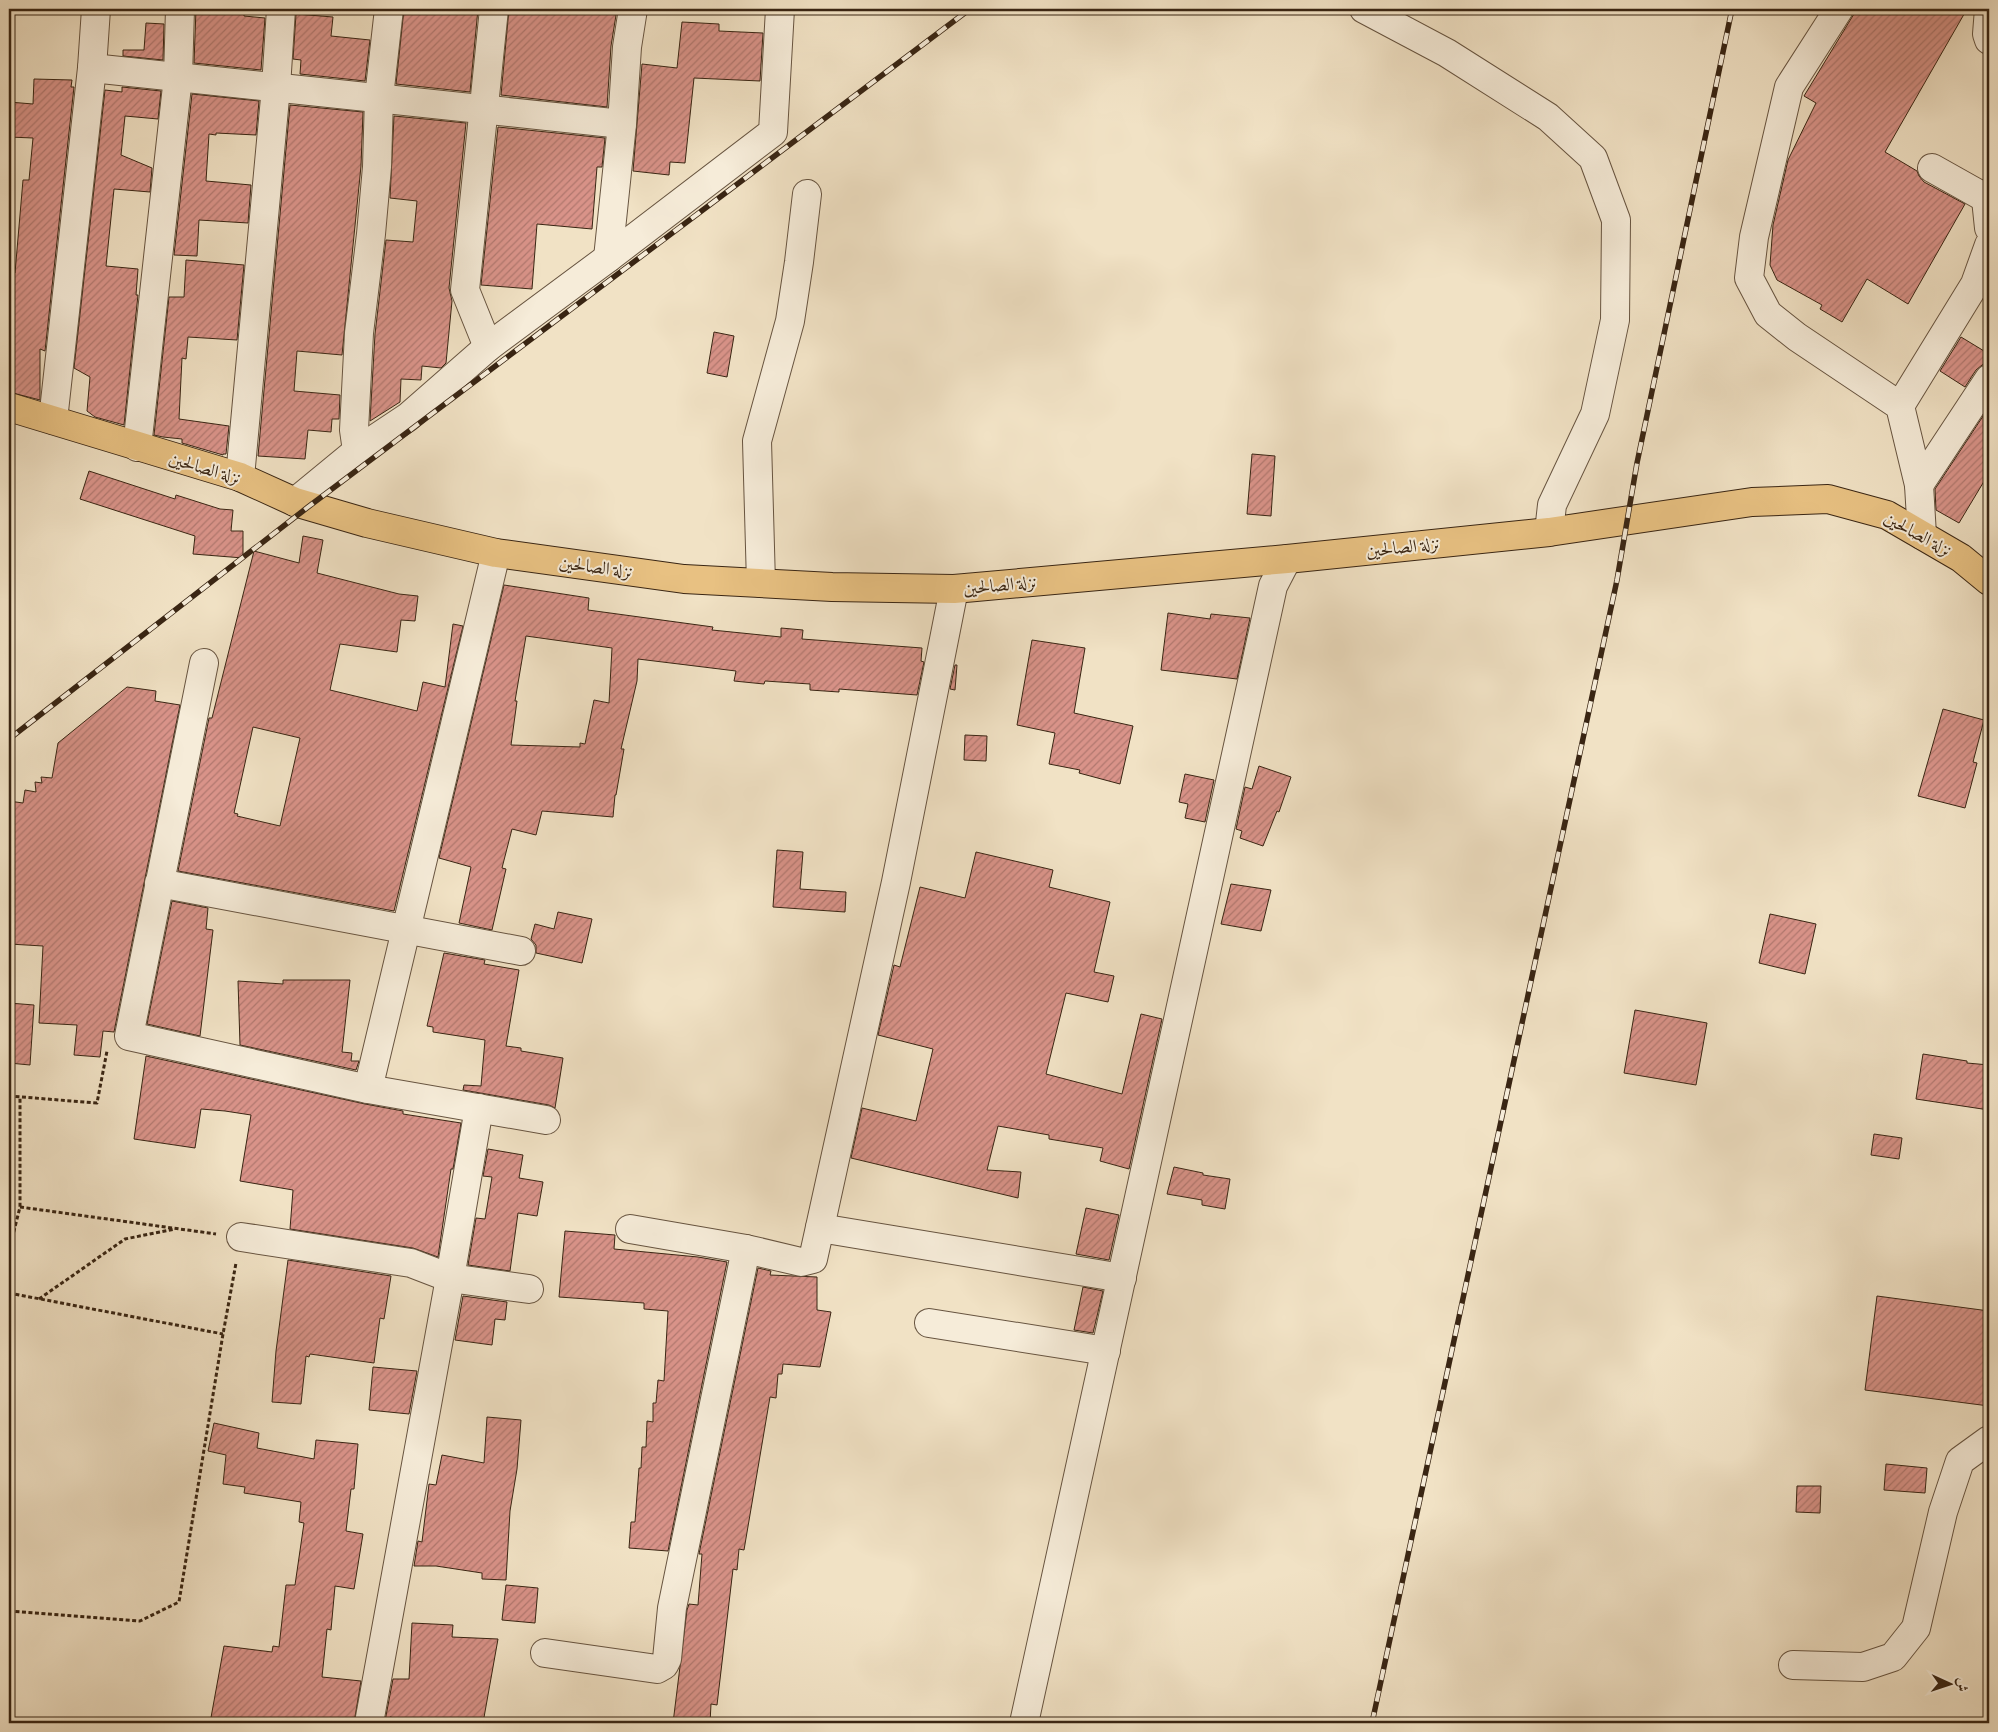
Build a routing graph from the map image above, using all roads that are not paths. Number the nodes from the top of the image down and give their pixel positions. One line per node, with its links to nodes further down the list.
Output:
1 (96, 9): 12 (street)
2 (180, 9): 13 (street)
3 (281, 9): 14 (street)
4 (389, 9): 15 (street)
5 (494, 9): 16 (street)
6 (633, 9): 17 (street)
7 (780, 9): 23 (street)
8 (1364, 9): 34 (street)
9 (1840, 9): 26 (street)
10 (1989, 9): 11 (street)
11 (1989, 40)
12 (92, 68): 13 (street); 28 (street)
13 (178, 77): 14 (street); 29 (street)
14 (276, 87): 15 (street); 31 (street)
15 (379, 97): 16 (street); 30 (street)
16 (483, 108): 17 (street); 24 (street)
17 (622, 124): 23 (street)
18 (1932, 168): 20 (street)
19 (807, 194): 39 (street)
20 (1988, 197): 21 (street)
21 (1989, 228)
22 (1989, 245): 26 (street)
23 (608, 258): 24 (street)
24 (488, 347): 30 (street)
25 (1989, 379): 32 (street)
26 (1900, 406): 32 (street)
27 (9, 407): 28 (main road, نزلة الصالحين)
28 (53, 420): 29 (main road, نزلة الصالحين)
29 (137, 447): 31 (main road, نزلة الصالحين)
30 (357, 451): 33 (street)
31 (240, 478): 33 (main road, نزلة الصالحين)
32 (1919, 485): 35 (street)
33 (295, 502): 36 (main road, نزلة الصالحين)
34 (1549, 532): 35 (main road, نزلة الصالحين); 37 (main road, نزلة الصالحين)
35 (1922, 535): 38 (main road, نزلة الصالحين)
36 (496, 553): 39 (main road, نزلة الصالحين); 43 (street)
37 (1288, 559): 40 (main road, نزلة الصالحين); 53 (street)
38 (1989, 580)
39 (761, 583): 40 (main road, نزلة الصالحين)
40 (954, 589): 48 (street)
41 (204, 663): 42 (street)
42 (159, 883): 43 (street); 45 (street)
43 (406, 929): 44 (street); 45 (street)
44 (521, 951)
45 (368, 1089): 46 (street)
46 (479, 1108): 47 (street); 52 (street)
47 (546, 1120)
48 (820, 1228): 51 (street); 53 (street)
49 (630, 1229): 51 (street)
50 (241, 1237): 52 (street)
51 (746, 1249): 58 (street)
52 (450, 1278): 54 (street); 60 (street)
53 (1122, 1278): 56 (street)
54 (528, 1289)
55 (928, 1322): 56 (street)
56 (1106, 1351): 61 (street)
57 (1989, 1440): 59 (street)
58 (545, 1653)
59 (1793, 1665)
60 (369, 1723)
61 (1024, 1723)

